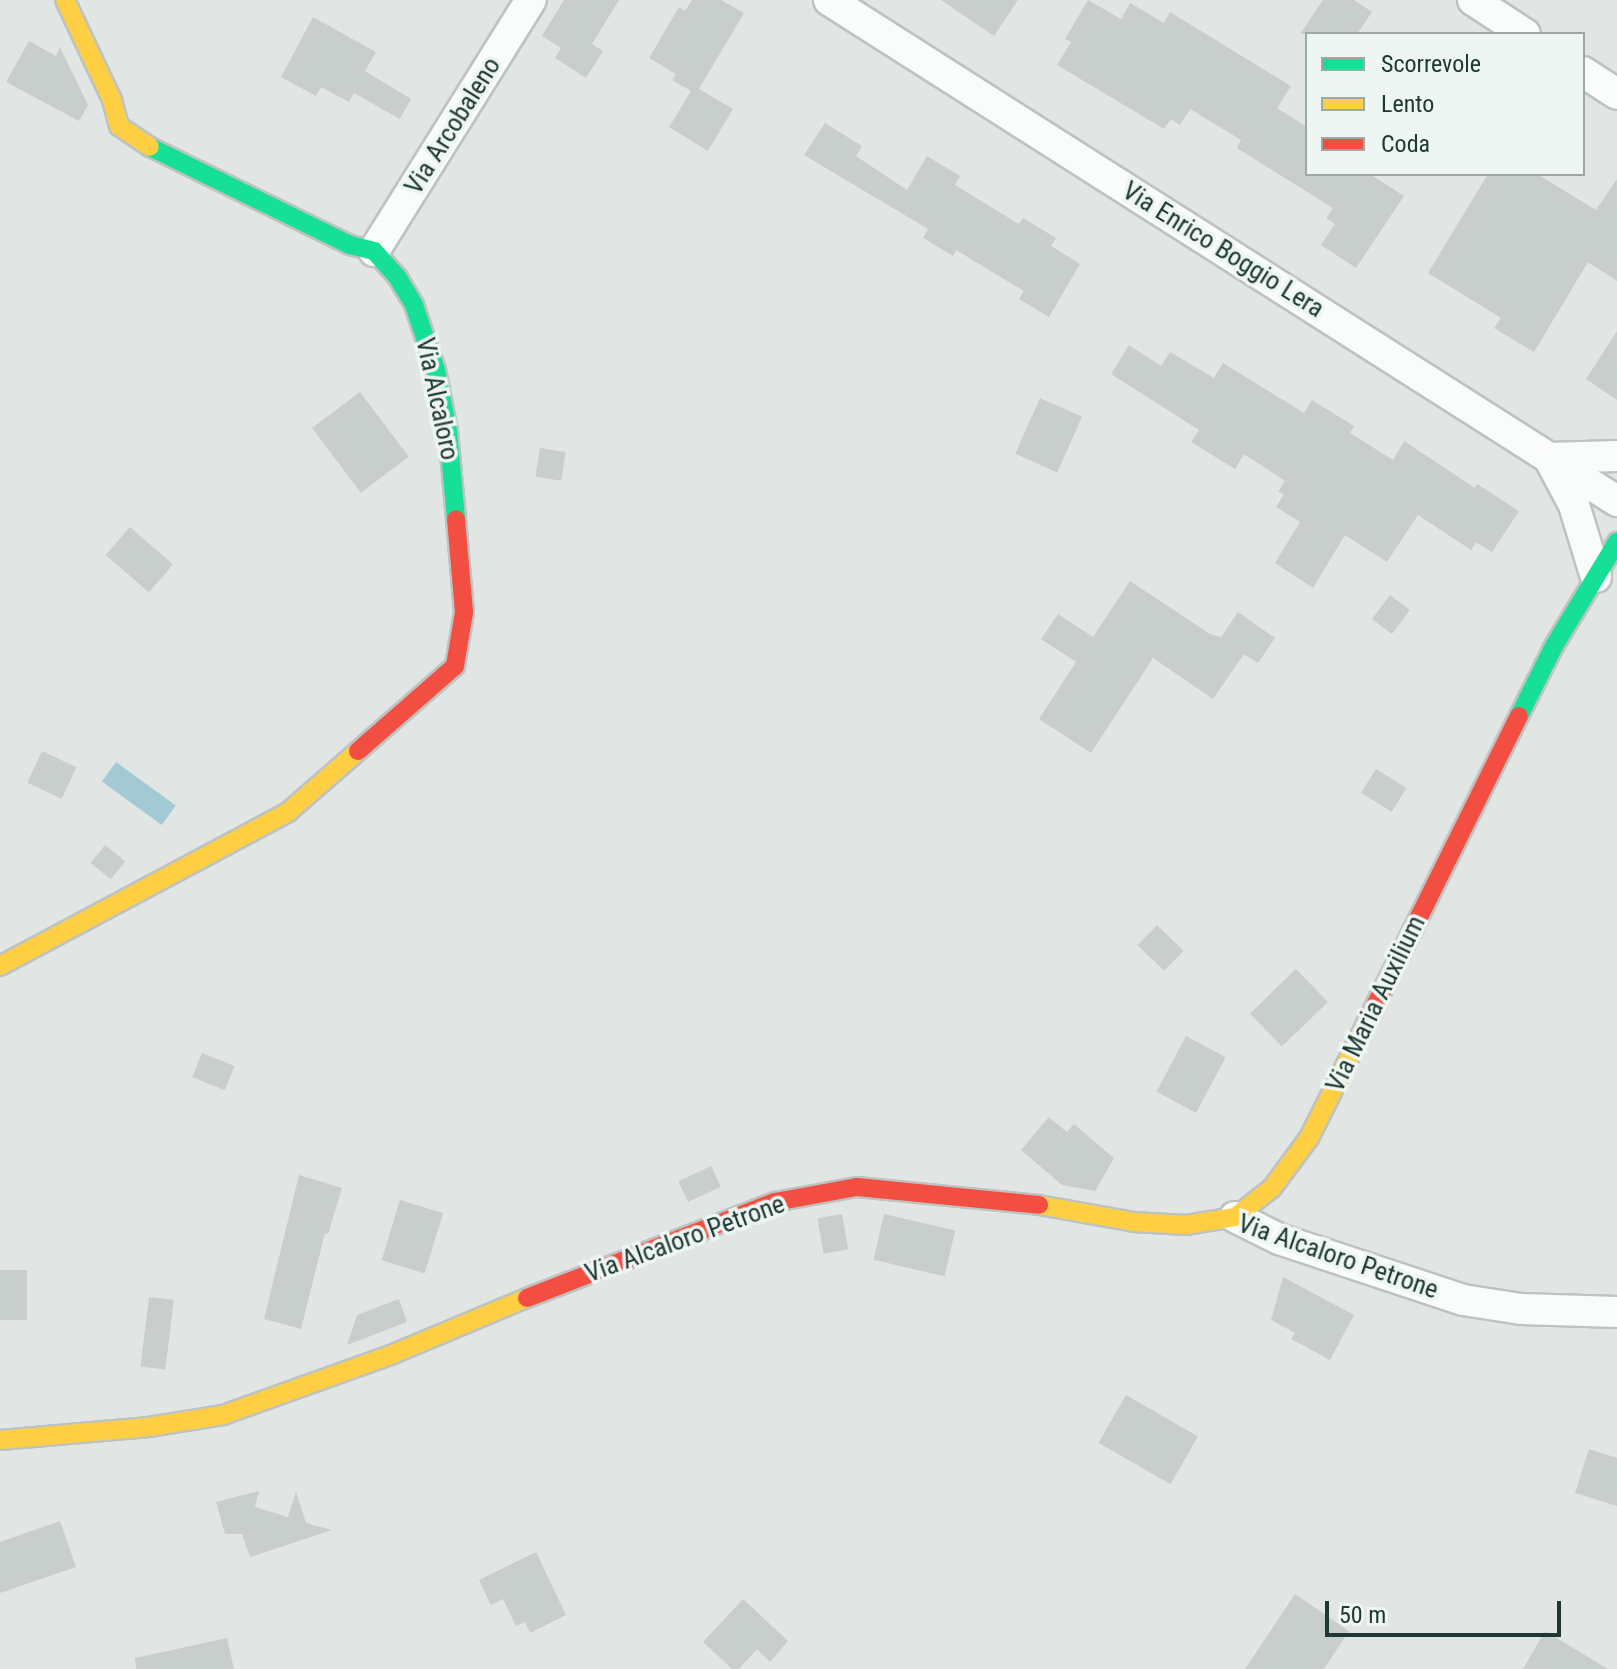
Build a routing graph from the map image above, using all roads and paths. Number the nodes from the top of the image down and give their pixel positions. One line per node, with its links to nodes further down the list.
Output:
1 (65, 0): 8 (street)
2 (531, 0): 8 (street, Via Arcobaleno)
3 (829, 0): 10 (street, Via Enrico Boggio Lera)
4 (1473, 0): 5 (street)
5 (1522, 32)
6 (1585, 73): 7 (street)
7 (1617, 94)
8 (374, 251): 14 (street, Via Alcaloro)
9 (1617, 456): 10 (street)
10 (1549, 458): 11 (street, Via Enrico Boggio Lera); 13 (street)
11 (1617, 501)
12 (1617, 542): 13 (street, Via Maria Auxilium)
13 (1596, 577): 15 (street, Via Maria Auxilium)
14 (0, 966)
15 (1235, 1217): 16 (street, Via Alcaloro Petrone); 17 (street, Via Alcaloro Petrone)
16 (1617, 1312)
17 (0, 1440)

